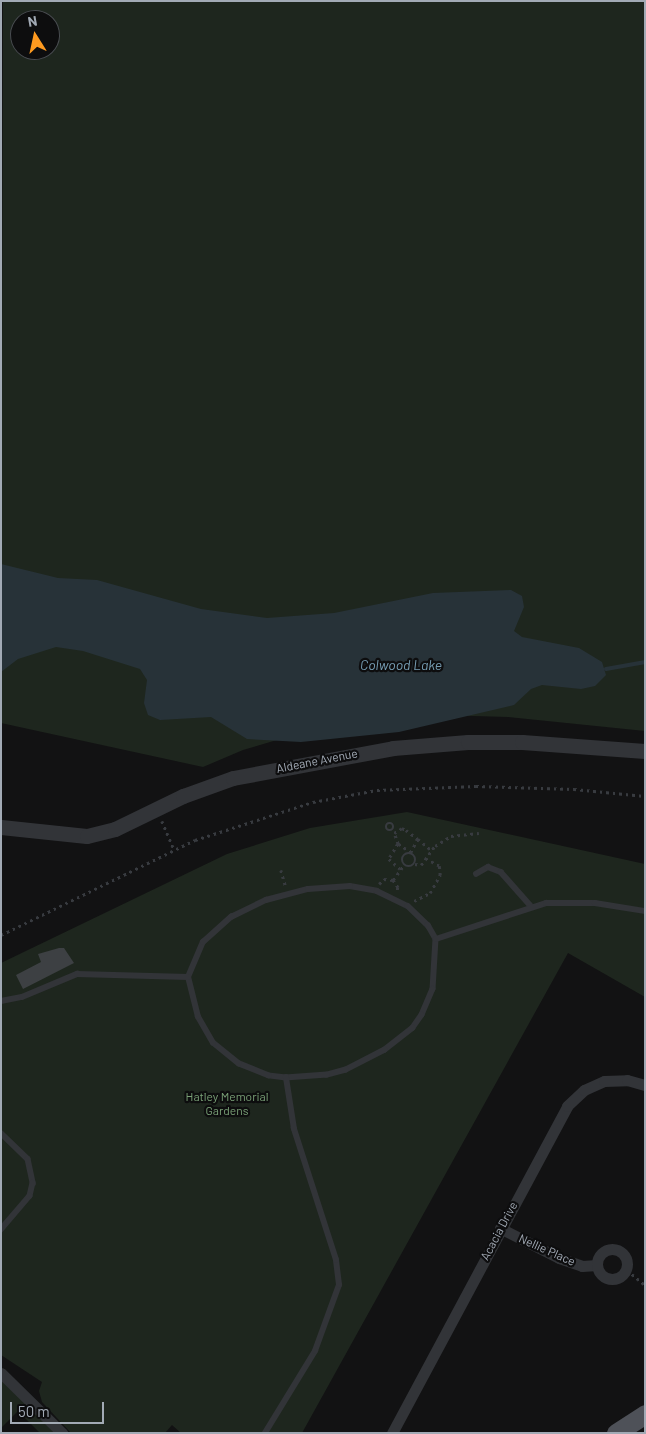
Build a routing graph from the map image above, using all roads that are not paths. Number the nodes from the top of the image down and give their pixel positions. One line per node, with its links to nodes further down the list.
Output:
1 (645, 751): 2 (street, Aldeane Avenue)
2 (1, 827)
3 (476, 874): 4 (lane)
4 (531, 906): 5 (lane); 6 (lane)
5 (645, 911)
6 (436, 939): 7 (lane); 9 (lane)
7 (188, 977): 8 (lane); 9 (lane)
8 (1, 1001)
9 (286, 1078): 18 (lane)
10 (645, 1085): 12 (street, Acacia Drive)
11 (1, 1133): 13 (lane)
12 (500, 1228): 14 (street, Nellie Place); 19 (street, Acacia Drive)
13 (1, 1230)
14 (597, 1265): 14 (street)
15 (1, 1373): 17 (street)
16 (645, 1414): 20 (main road)
17 (62, 1433)
18 (264, 1433)
19 (392, 1433)
20 (616, 1433)

